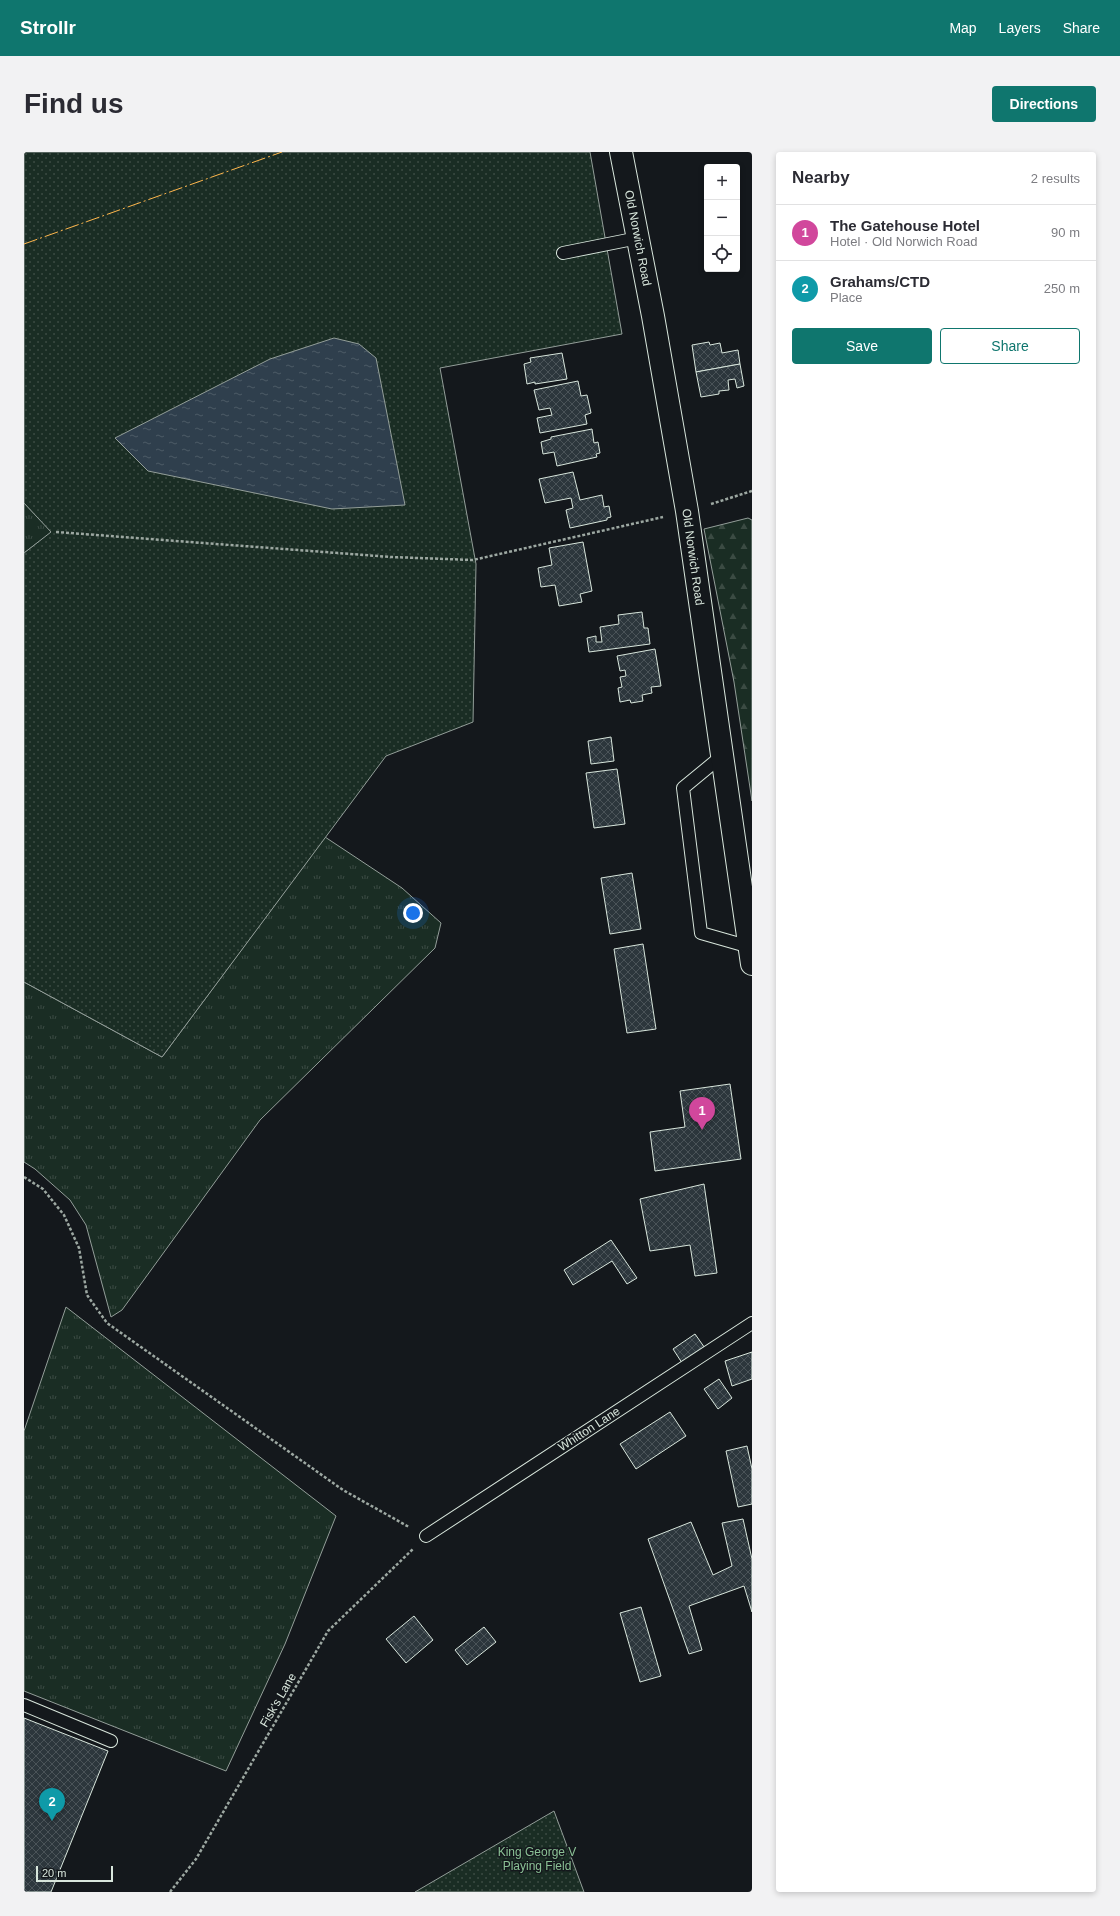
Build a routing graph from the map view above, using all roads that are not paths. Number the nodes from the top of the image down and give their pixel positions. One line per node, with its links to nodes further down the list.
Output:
1 (621, 152): 2 (street, Old Norwich Road)
2 (638, 238): 3 (lane); 4 (street, Old Norwich Road)
3 (563, 254)
4 (723, 755): 5 (street, Old Norwich Road); 5 (lane)
5 (751, 956)
6 (752, 1323): 7 (lane, Whitton Lane)
7 (426, 1536)
8 (24, 1705): 9 (lane)
9 (111, 1741)

